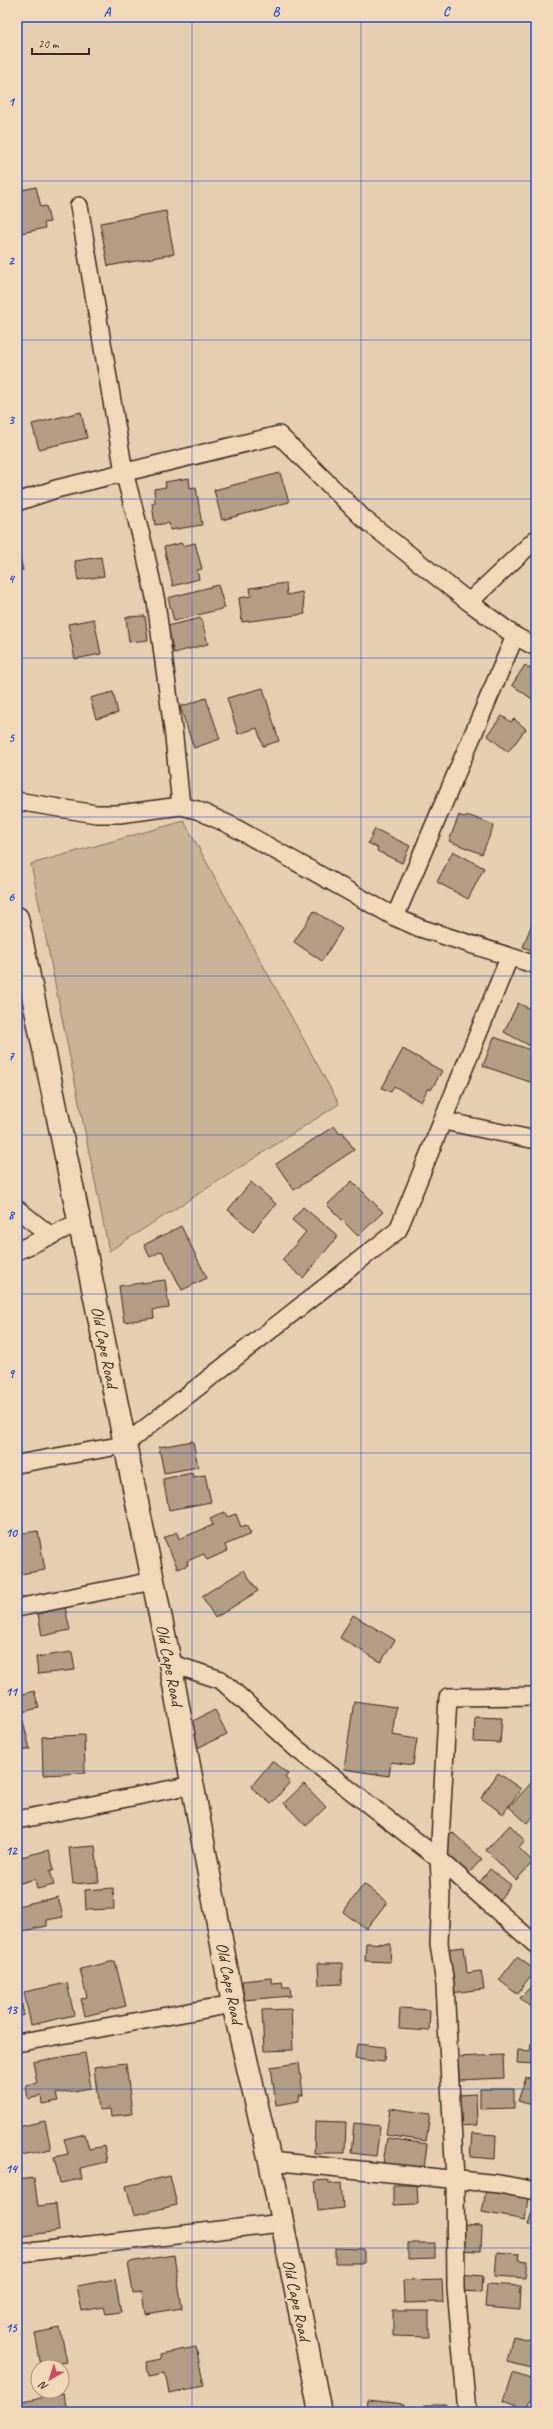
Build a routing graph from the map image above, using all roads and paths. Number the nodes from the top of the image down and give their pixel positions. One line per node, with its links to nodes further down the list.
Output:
1 (79, 206): 2 (street)
2 (124, 472): 3 (street); 5 (street); 9 (street)
3 (17, 502)
4 (536, 539): 5 (street)
5 (469, 602): 6 (street)
6 (515, 636): 7 (street); 10 (street)
7 (536, 647)
8 (17, 801): 9 (street)
9 (181, 806): 10 (street)
10 (395, 917): 12 (street)
11 (17, 918): 17 (street, Old Cape Road)
12 (509, 958): 13 (street); 14 (street)
13 (536, 965)
14 (444, 1121): 15 (street); 20 (street)
15 (536, 1140)
16 (17, 1209): 18 (street)
17 (80, 1222): 18 (street); 20 (street, Old Cape Road)
18 (51, 1236): 19 (street)
19 (17, 1251)
20 (124, 1445): 21 (street); 22 (street, Old Cape Road)
21 (17, 1464)
22 (153, 1582): 23 (street); 24 (street, Old Cape Road)
23 (17, 1608)
24 (170, 1663): 26 (street, Old Cape Road); 28 (street)
25 (536, 1696): 28 (street)
26 (192, 1785): 27 (street); 30 (street, Old Cape Road)
27 (17, 1820)
28 (439, 1859): 29 (street); 33 (street)
29 (536, 1945)
30 (233, 2004): 31 (street); 32 (street, Old Cape Road)
31 (17, 2043)
32 (270, 2161): 33 (street); 35 (street, Old Cape Road)
33 (455, 2180): 34 (street); 38 (street)
34 (536, 2191)
35 (281, 2223): 36 (street); 37 (street, Old Cape Road)
36 (21, 2254)
37 (320, 2412)
38 (467, 2412)

